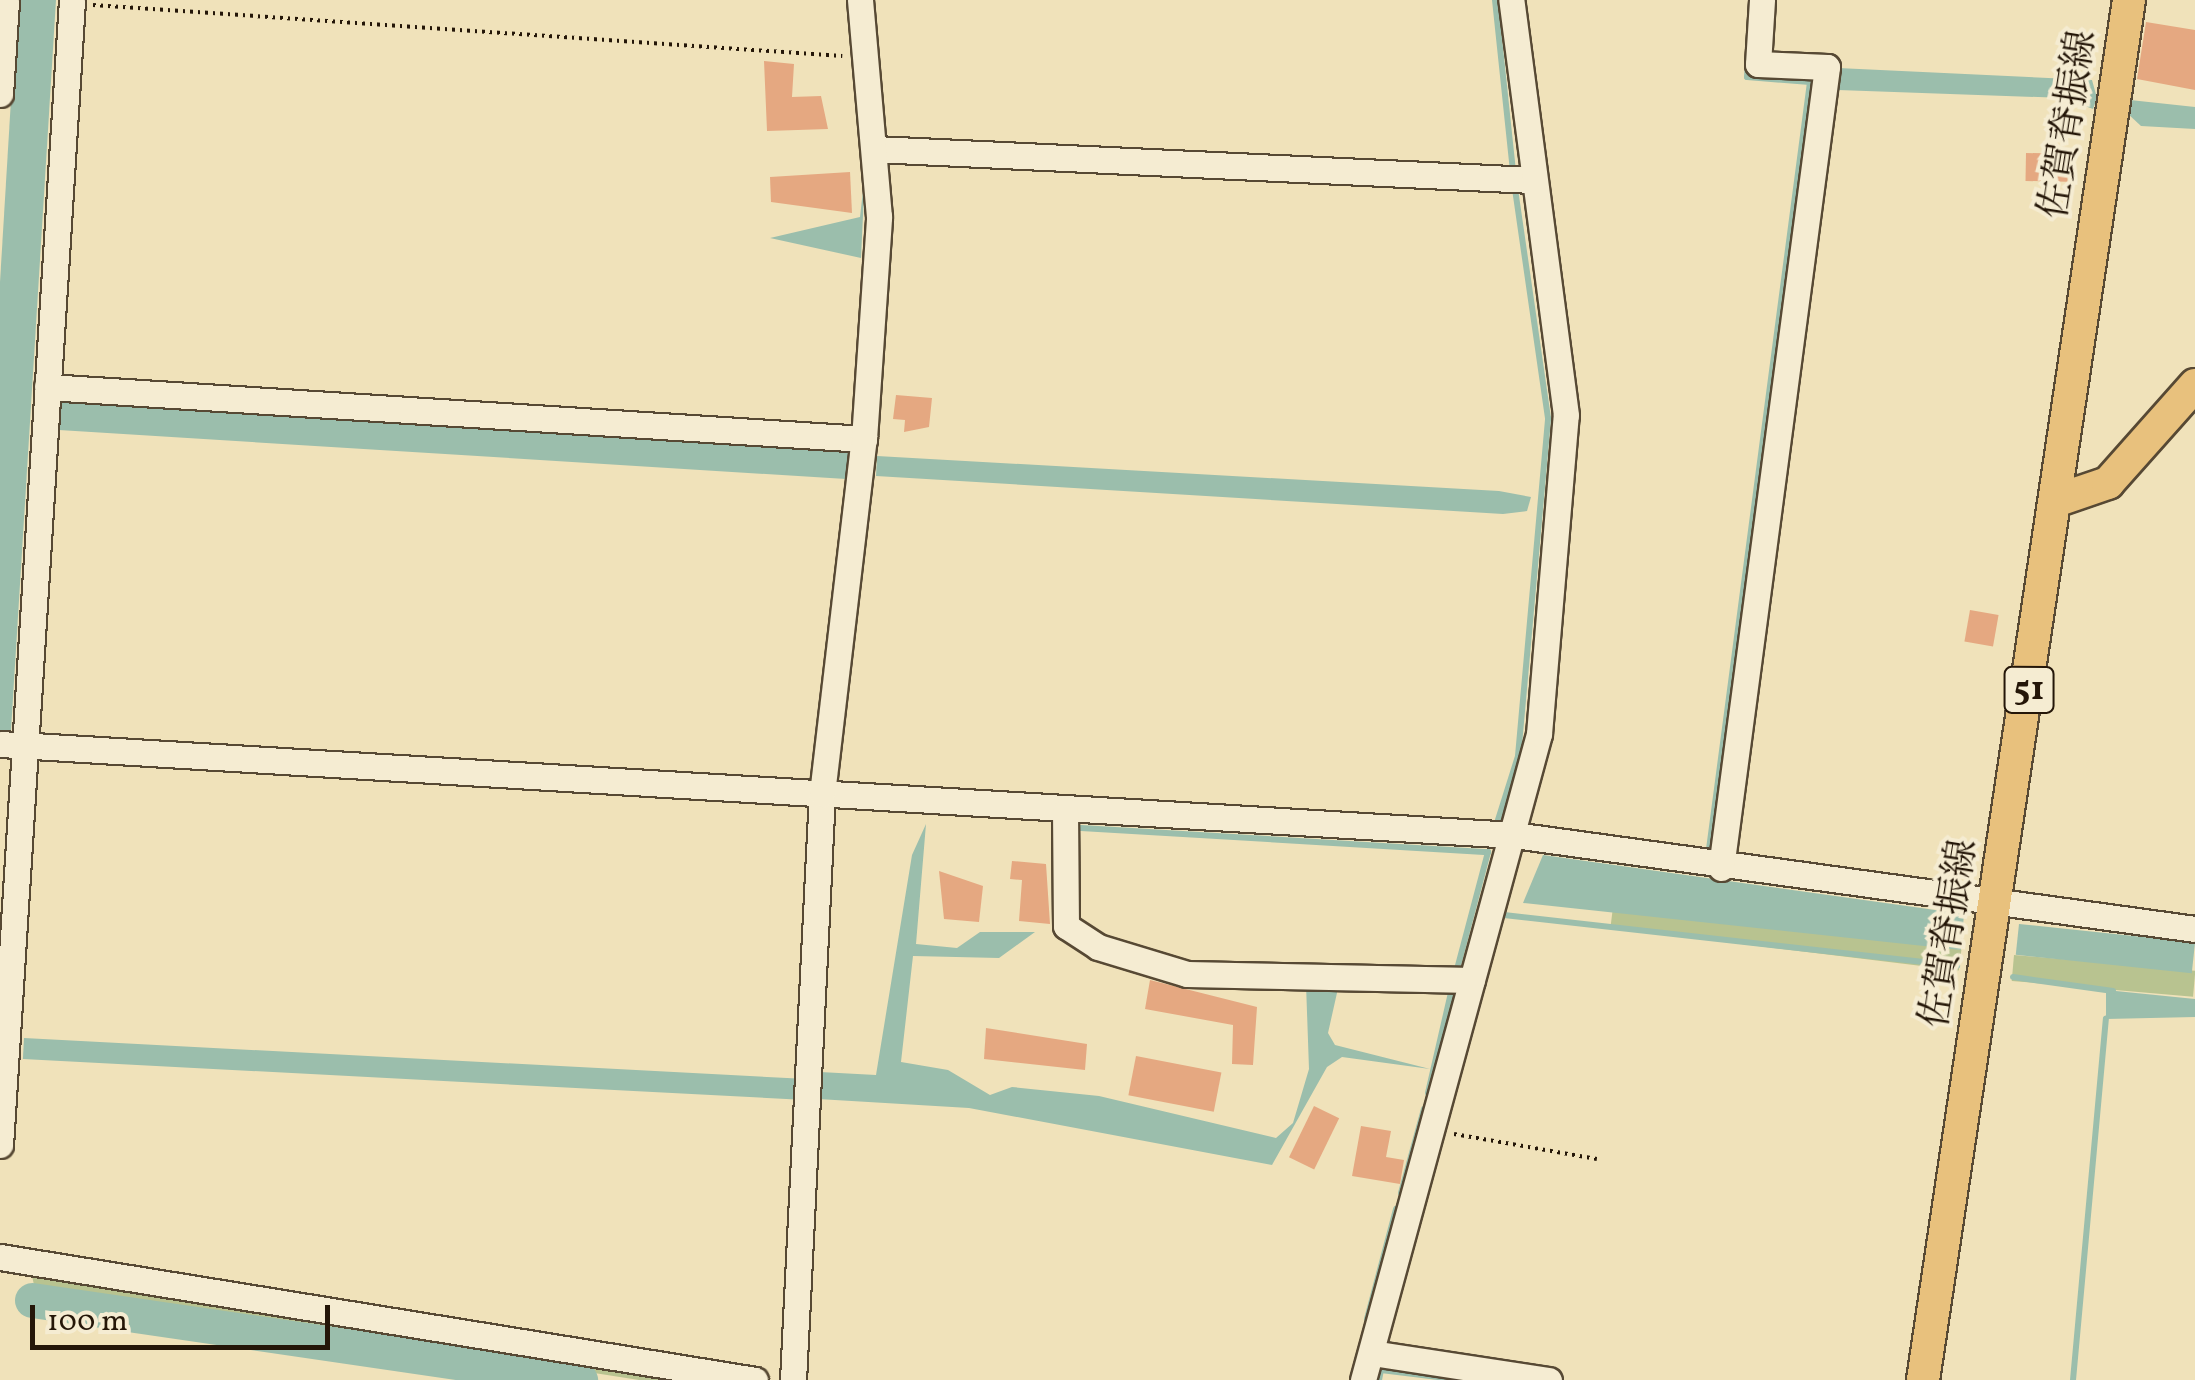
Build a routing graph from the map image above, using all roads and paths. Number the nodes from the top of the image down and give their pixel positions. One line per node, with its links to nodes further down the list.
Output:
1 (6, 0): 8 (street)
2 (860, 0): 7 (street)
3 (1511, 0): 10 (street)
4 (1762, 0): 19 (street)
5 (2129, 0): 14 (main road, 佐賀脊振線 / 51)
6 (80, 2): 7 (path); 12 (street)
7 (865, 57): 9 (street)
8 (0, 94)
9 (875, 149): 10 (street); 13 (street)
10 (1532, 180): 18 (street)
11 (2195, 385): 14 (main road)
12 (47, 387): 13 (street); 15 (street)
13 (864, 439): 16 (street)
14 (2058, 500): 20 (main road, 佐賀脊振線 / 51)
15 (10, 744): 16 (street); 24 (street)
16 (822, 794): 17 (street); 30 (street)
17 (1065, 811): 18 (street); 22 (street)
18 (1514, 835): 19 (street); 22 (street)
19 (1708, 866): 20 (street)
20 (1995, 908): 21 (street); 33 (main road, 佐賀脊振線 / 51)
21 (2195, 929)
22 (1472, 980): 23 (street)
23 (1432, 1130): 25 (path); 27 (street)
24 (0, 1145)
25 (1597, 1160)
26 (0, 1257): 29 (street)
27 (1372, 1353): 28 (street); 31 (street)
28 (1395, 1373): 32 (street)
29 (755, 1380)
30 (792, 1380)
31 (1363, 1380)
32 (1549, 1380)
33 (1922, 1380)

